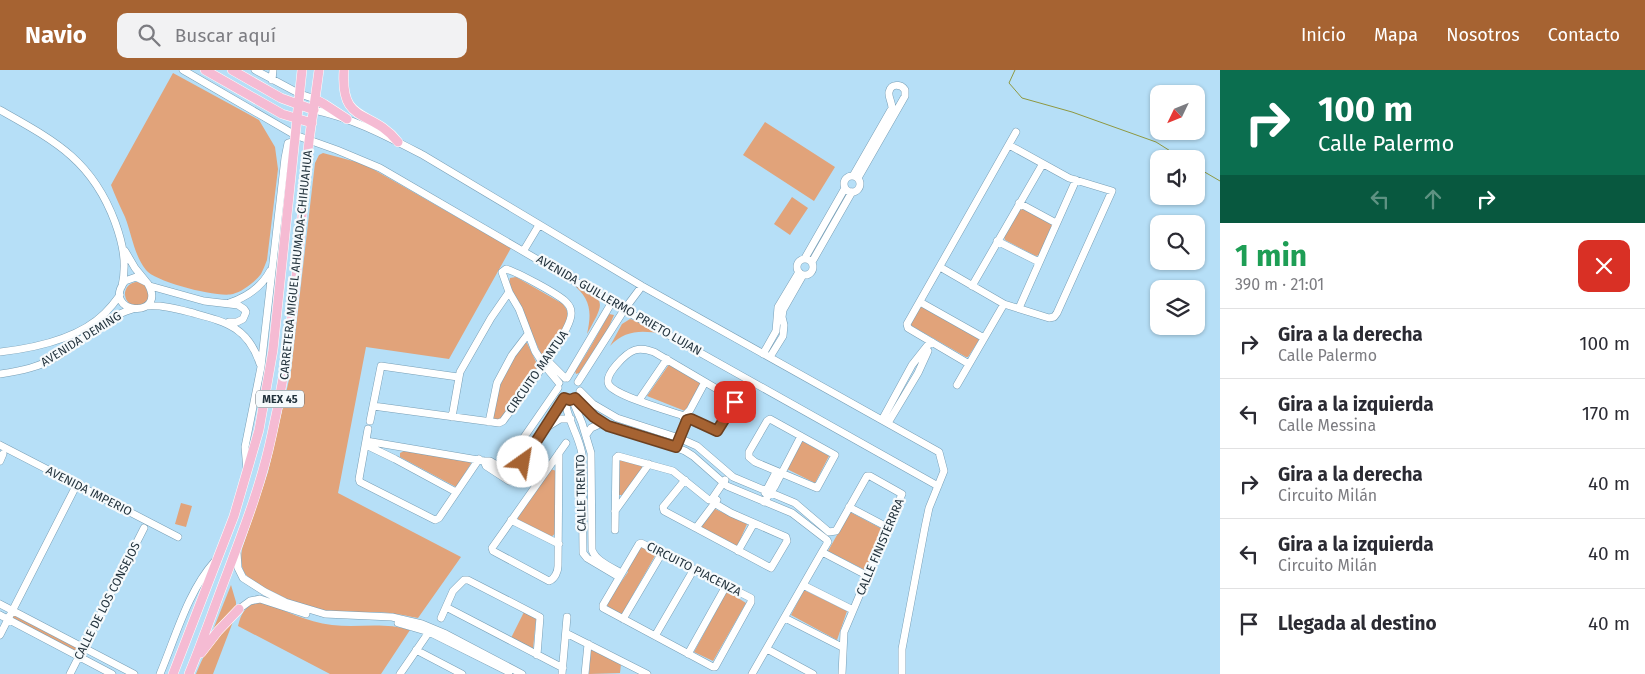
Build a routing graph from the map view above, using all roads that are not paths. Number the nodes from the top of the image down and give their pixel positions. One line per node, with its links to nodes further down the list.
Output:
1 (183, 70): 19 (street, AVENIDA GUILLERMO PRIETO LUJAN)
2 (204, 70): 15 (main road)
3 (232, 70): 12 (main road)
4 (255, 70): 9 (street)
5 (273, 70): 9 (street)
6 (302, 70): 10 (main road, MEX 45)
7 (319, 70): 11 (main road, MEX 45)
8 (344, 70): 21 (main road)
9 (272, 80): 10 (street)
10 (300, 94): 11 (street); 12 (main road, MEX 45)
11 (315, 100): 14 (main road, MEX 45); 16 (main road)
12 (298, 105): 14 (main road); 15 (main road, MEX 45)
13 (0, 110): 31 (street)
14 (314, 110): 16 (street); 17 (main road, CARRETERA MIGUEL AHUMADA-CHIHUAHUA / MEX 45)
15 (297, 118): 17 (main road); 19 (main road, MEX 45)
16 (347, 119): 21 (street)
17 (312, 123): 20 (main road, CARRETERA MIGUEL AHUMADA-CHIHUAHUA / MEX 45)
18 (1016, 132): 22 (street)
19 (295, 138): 20 (street, AVENIDA GUILLERMO PRIETO LUJAN); 35 (street); 95 (main road, MEX 45)
20 (310, 140): 32 (street, AVENIDA GUILLERMO PRIETO LUJAN); 117 (main road, CARRETERA MIGUEL AHUMADA-CHIHUAHUA / MEX 45)
21 (398, 142): 29 (street)
22 (1009, 145): 25 (street); 36 (street)
23 (1042, 164): 27 (street)
24 (855, 177): 24 (street); 26 (street); 26 (street)
25 (1076, 180): 28 (street); 49 (street)
26 (849, 190): 33 (street)
27 (1019, 203): 28 (street); 30 (street)
28 (1056, 223): 34 (street)
29 (539, 225): 32 (street); 40 (street)
30 (997, 241): 34 (street); 41 (street)
31 (124, 248): 38 (street); 39 (street)
32 (524, 250): 44 (street, AVENIDA GUILLERMO PRIETO LUJAN)
33 (808, 260): 37 (street); 37 (street)
34 (1039, 262): 49 (street)
35 (272, 267): 46 (street); 61 (street)
36 (940, 267): 41 (street); 45 (street)
37 (801, 273): 57 (street)
38 (148, 284): 39 (street); 46 (street); 48 (street)
39 (122, 286): 43 (street)
40 (642, 286): 51 (street); 57 (street)
41 (972, 286): 47 (street)
42 (509, 292): 53 (street); 59 (street, CIRCUITO MANTUA); 63 (street)
43 (120, 295): 50 (street); 56 (street, AVENIDA DEMING)
44 (612, 302): 51 (street, AVENIDA GUILLERMO PRIETO LUJAN); 66 (street)
45 (920, 302): 54 (street); 55 (street)
46 (228, 303): 52 (street)
47 (1004, 304): 49 (street); 54 (street)
48 (146, 306): 50 (street); 52 (street)
49 (1018, 308)
50 (133, 309): 62 (street, AVENIDA DEMING)
51 (624, 310): 67 (street); 100 (street, AVENIDA GUILLERMO PRIETO LUJAN)
52 (224, 322): 61 (street)
53 (528, 334): 59 (street); 78 (street)
54 (984, 338): 60 (street)
55 (932, 342): 60 (street); 64 (street); 65 (street)
56 (0, 352)
57 (766, 355): 79 (street)
58 (667, 359): 68 (street); 73 (street); 73 (street)
59 (544, 361): 66 (street); 78 (street, CIRCUITO MANTUA)
60 (969, 364): 69 (street)
61 (261, 367): 95 (street)
62 (0, 374)
63 (458, 377): 74 (street); 75 (street)
64 (906, 377): 65 (street); 71 (street)
65 (913, 381): 71 (street)
66 (562, 382): 67 (street); 72 (street); 93 (street)
67 (578, 382): 70 (street)
68 (705, 382): 76 (street); 76 (street)
69 (957, 384)
70 (580, 391): 72 (street); 84 (street)
71 (900, 396): 79 (street)
72 (569, 399): 77 (street, CALLE TRENTO); 80 (street); 81 (street); 82 (street, CALLE TRENTO)
73 (639, 400): 76 (street)
74 (373, 406): 75 (street); 86 (street)
75 (452, 417): 78 (street)
76 (688, 417): 84 (street)
77 (571, 419): 81 (street); 121 (street, CALLE TRENTO)
78 (489, 422)
79 (885, 422): 100 (street)
80 (602, 423): 82 (street); 88 (street)
81 (544, 428): 91 (street)
82 (586, 435): 121 (street, CALLE TRENTO)
83 (801, 436): 94 (street); 94 (street); 94 (street)
84 (677, 437): 88 (street); 97 (street)
85 (566, 442): 89 (street)
86 (366, 443): 90 (street); 102 (street); 102 (street)
87 (0, 445): 115 (street, AVENIDA IMPERIO)
88 (674, 446): 99 (street)
89 (559, 453): 96 (street); 116 (street)
90 (481, 460): 93 (street); 102 (street)
91 (524, 460): 93 (street); 96 (street)
92 (649, 464): 98 (street); 107 (street); 107 (street)
93 (500, 471)
94 (779, 472): 103 (street)
95 (247, 474): 122 (main road, MEX 45)
96 (544, 474): 108 (street)
97 (731, 476): 99 (street); 103 (street)
98 (685, 480): 104 (street); 111 (street)
99 (725, 484): 104 (street); 105 (street)
100 (938, 486): 168 (street)
101 (74, 490): 132 (street)
102 (456, 492)
103 (769, 492): 105 (street); 114 (street)
104 (712, 501): 109 (street); 111 (street)
105 (763, 501): 114 (street)
106 (849, 507): 112 (street); 112 (street, CALLE FINISTERRRA); 114 (street, CALLE FINISTERRRA)
107 (615, 511): 113 (street)
108 (511, 520): 116 (street); 116 (street)
109 (754, 523): 118 (street); 118 (street)
110 (144, 528): 145 (street, CALLE DE LOS CONSEJOS)
111 (696, 528): 118 (street)
112 (888, 528): 125 (street, CALLE FINISTERRRA)
113 (614, 530)
114 (816, 530): 119 (street)
115 (178, 537)
116 (559, 544)
117 (238, 546): 139 (street); 151 (main road, CARRETERA MIGUEL AHUMADA-CHIHUAHUA / MEX 45)
118 (738, 551)
119 (822, 552): 125 (street); 126 (street)
120 (662, 553): 123 (street, CIRCUITO PIACENZA); 124 (street, CIRCUITO PIACENZA); 137 (street)
121 (590, 556): 124 (street)
122 (219, 557): 156 (street); 157 (main road, MEX 45)
123 (694, 569): 127 (street, CIRCUITO PIACENZA); 142 (street)
124 (620, 575): 137 (street, CIRCUITO PIACENZA)
125 (868, 576): 131 (street, CALLE FINISTERRRA)
126 (803, 585): 131 (street); 136 (street)
127 (726, 586): 148 (street); 148 (street, CIRCUITO PIACENZA)
128 (0, 604): 132 (street)
129 (446, 608): 135 (street); 149 (street); 149 (street)
130 (239, 609): 139 (street); 151 (main road)
131 (853, 610): 144 (street, CALLE FINISTERRRA)
132 (12, 611): 138 (street); 145 (street)
133 (0, 616): 138 (street)
134 (567, 617): 140 (street)
135 (440, 618)
136 (785, 618): 144 (street); 146 (street)
137 (623, 619): 142 (street, CIRCUITO PIACENZA)
138 (8, 620): 141 (street); 150 (street)
139 (430, 630): 147 (street); 161 (street); 162 (street)
140 (566, 632): 143 (street); 152 (street)
141 (0, 635)
142 (656, 636): 148 (street, CIRCUITO PIACENZA)
143 (588, 644): 163 (street); 164 (street)
144 (842, 647): 167 (street, CALLE FINISTERRRA)
145 (83, 648): 150 (street, CALLE DE LOS CONSEJOS); 155 (street)
146 (766, 649): 165 (street); 166 (street)
147 (416, 650): 159 (street); 160 (street)
148 (688, 654)
149 (537, 655): 152 (street)
150 (79, 657): 153 (street, CALLE DE LOS CONSEJOS); 154 (street)
151 (194, 661): 158 (main road, CARRETERA MIGUEL AHUMADA-CHIHUAHUA / MEX 45)
152 (563, 671)
153 (70, 674)
154 (112, 674)
155 (134, 674)
156 (160, 674)
157 (172, 674)
158 (189, 674)
159 (400, 674)
160 (462, 674)
161 (512, 674)
162 (522, 674)
163 (585, 674)
164 (648, 674)
165 (752, 674)
166 (813, 674)
167 (842, 674)
168 (902, 674)

